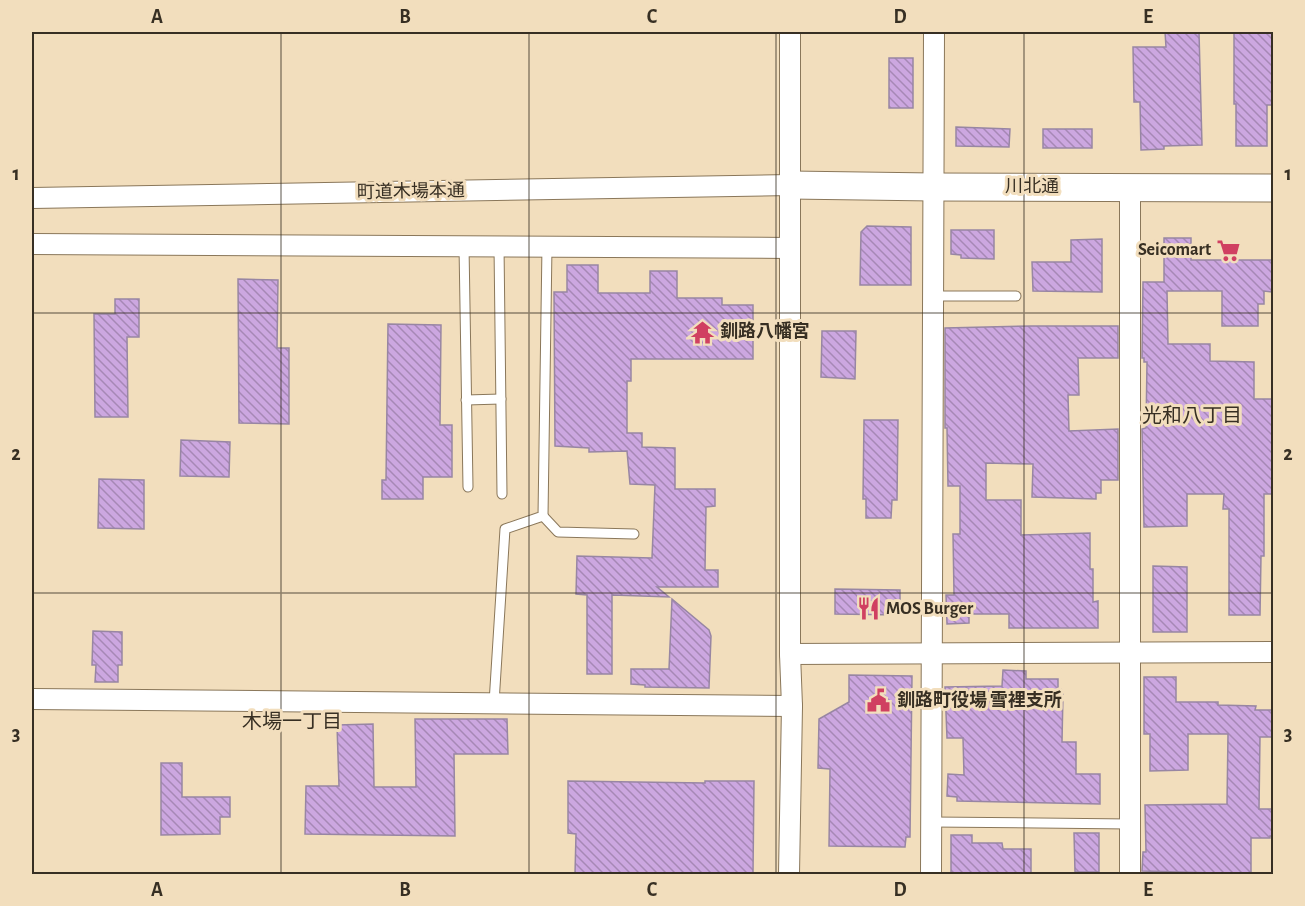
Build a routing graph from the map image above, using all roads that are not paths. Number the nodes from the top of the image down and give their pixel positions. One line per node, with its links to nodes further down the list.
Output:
1 (790, 32): 3 (street)
2 (934, 32): 4 (street)
3 (790, 185): 4 (street, 川北通); 7 (street, 町道木場本通); 12 (street)
4 (933, 187): 5 (street, 川北通); 13 (street)
5 (1130, 187): 6 (street, 川北通); 23 (street)
6 (1274, 188)
7 (32, 198)
8 (32, 244): 9 (street)
9 (464, 246): 10 (street); 16 (lane)
10 (499, 246): 11 (street); 15 (lane)
11 (547, 246): 12 (street); 19 (lane)
12 (789, 248): 24 (street)
13 (933, 296): 14 (lane); 22 (street)
14 (1016, 296)
15 (501, 399): 16 (lane); 18 (lane)
16 (466, 400): 17 (lane)
17 (468, 487)
18 (502, 494)
19 (543, 516): 20 (lane); 26 (lane)
20 (634, 534)
21 (1274, 652): 23 (street)
22 (932, 653): 23 (street); 24 (street); 28 (street)
23 (1129, 653): 29 (street)
24 (790, 654): 27 (street)
25 (32, 699): 26 (street)
26 (494, 703): 27 (street)
27 (792, 706): 30 (street)
28 (932, 822): 29 (lane); 31 (street)
29 (1130, 824): 32 (street)
30 (789, 874)
31 (931, 874)
32 (1130, 874)

